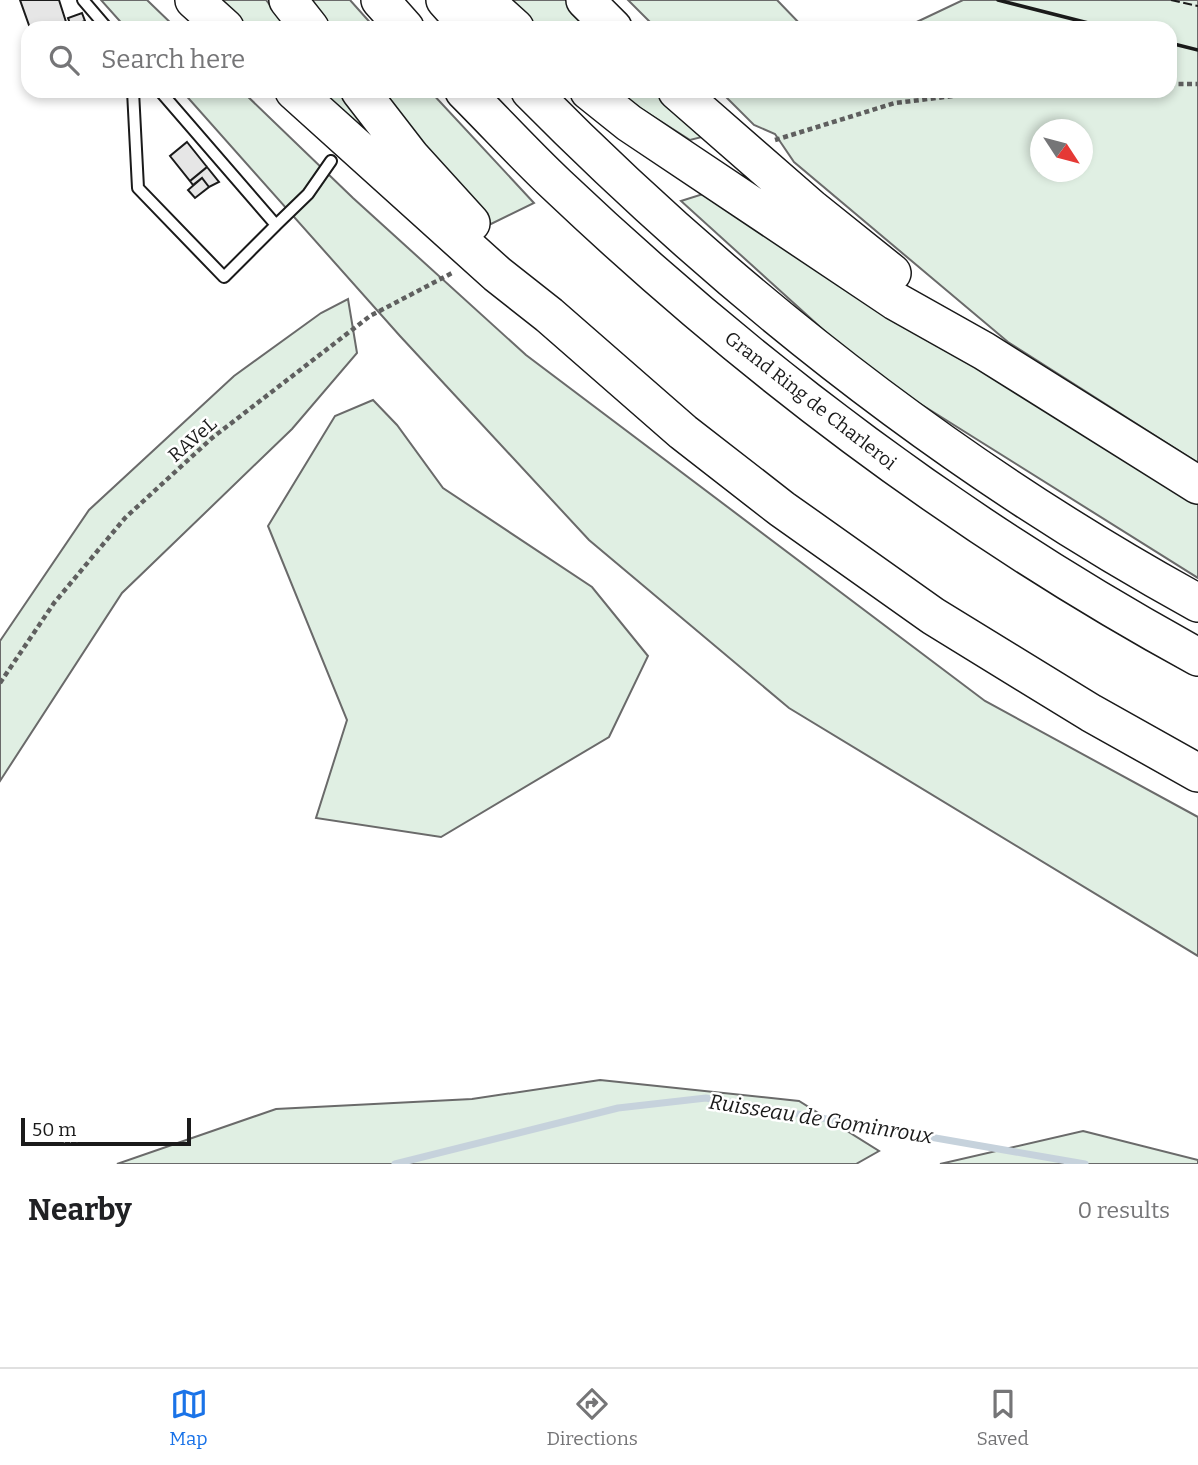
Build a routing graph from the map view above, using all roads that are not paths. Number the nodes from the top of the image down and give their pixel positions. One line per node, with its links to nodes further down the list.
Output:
1 (83, 0): 8 (lane)
2 (194, 0): 9 (highway)
3 (288, 0): 10 (highway)
4 (380, 0): 11 (highway)
5 (445, 0): 12 (highway)
6 (484, 0): 13 (highway)
7 (585, 0): 14 (highway)
8 (101, 21)
9 (217, 21)
10 (304, 21)
11 (399, 21)
12 (464, 21)
13 (506, 21)
14 (605, 21)
15 (134, 98): 24 (lane)
16 (166, 98): 24 (lane)
17 (302, 98): 25 (highway)
18 (365, 98): 25 (highway)
19 (471, 98): 29 (highway, Grand Ring de Charleroi)
20 (537, 98): 28 (highway)
21 (598, 98): 26 (highway)
22 (685, 98): 26 (highway)
23 (331, 161): 24 (lane)
24 (276, 225)
25 (549, 315): 30 (highway)
26 (984, 351): 27 (highway)
27 (1198, 485)
28 (1198, 603)
29 (1198, 657)
30 (1198, 773)

